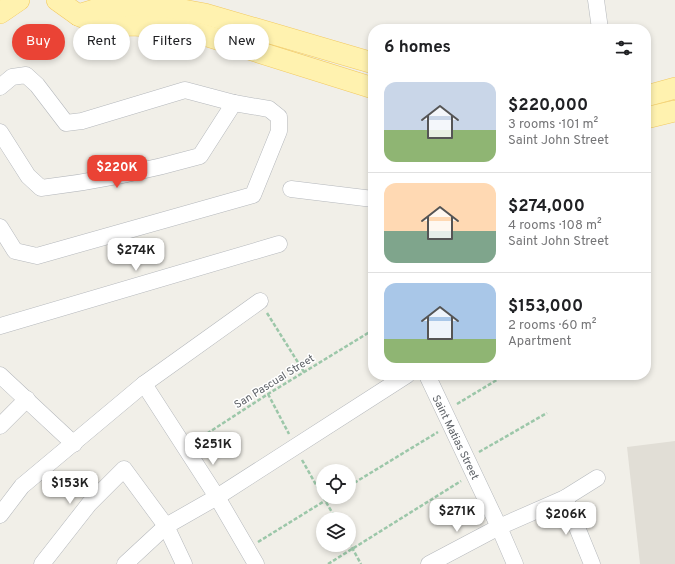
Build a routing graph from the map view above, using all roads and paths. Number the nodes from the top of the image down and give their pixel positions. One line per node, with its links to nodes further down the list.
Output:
1 (19, 0): 5 (main road)
2 (57, 0): 6 (main road)
3 (596, 0): 7 (street)
4 (205, 7): 6 (main road); 8 (main road)
5 (0, 13)
6 (78, 15): 10 (main road)
7 (599, 24)
8 (311, 44): 9 (main road); 10 (main road)
9 (368, 61)
10 (304, 66): 11 (main road)
11 (368, 86)
12 (0, 87): 15 (street)
13 (675, 88): 14 (main road)
14 (651, 95)
15 (234, 103): 18 (street); 21 (street)
16 (675, 111): 17 (main road)
17 (651, 117)
18 (0, 132)
19 (291, 189): 20 (street)
20 (368, 198)
21 (0, 226)
22 (279, 244): 24 (street)
23 (260, 301): 26 (path); 31 (street)
24 (0, 326)
25 (368, 333): 26 (path, San Pascual Street)
26 (304, 372): 37 (path, San Pascual Street)
27 (0, 376): 32 (street)
28 (399, 380): 42 (street)
29 (429, 380): 34 (street, Saint Matias Street)
30 (498, 380): 34 (path)
31 (144, 384): 36 (street); 37 (street)
32 (27, 399): 35 (street); 36 (street)
33 (547, 413): 38 (path)
34 (447, 418): 38 (street, Saint Matias Street); 41 (path)
35 (0, 426)
36 (74, 444): 45 (street)
37 (184, 448): 42 (street)
38 (467, 460): 39 (street, Saint Matias Street)
39 (474, 474): 47 (street, Saint Matias Street); 48 (path)
40 (597, 478): 43 (street)
41 (356, 481)
42 (216, 497): 46 (street); 49 (street)
43 (565, 498): 47 (street); 61 (street)
44 (320, 504): 49 (path)
45 (0, 515)
46 (166, 526): 53 (street); 54 (street); 55 (street)
47 (499, 527): 52 (street); 60 (street, Saint Matias Street)
48 (356, 547)
49 (247, 548): 56 (street)
50 (348, 552): 57 (path)
51 (355, 552): 58 (path)
52 (448, 559): 59 (street)
53 (42, 564)
54 (125, 564)
55 (184, 564)
56 (256, 564)
57 (328, 564)
58 (362, 564)
59 (429, 564)
60 (515, 564)
61 (592, 564)

